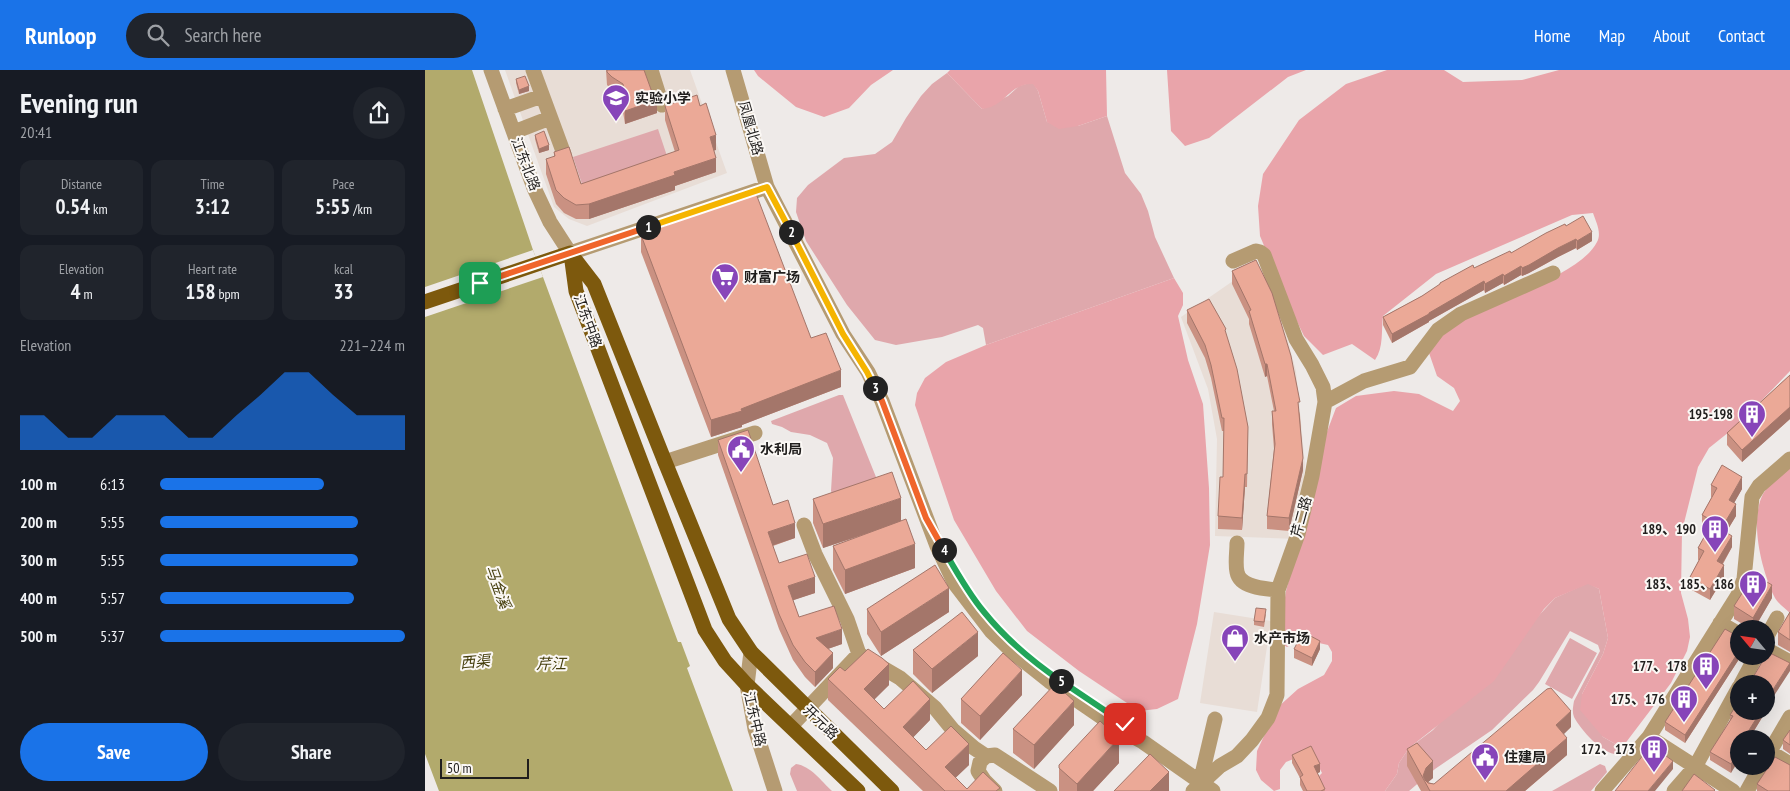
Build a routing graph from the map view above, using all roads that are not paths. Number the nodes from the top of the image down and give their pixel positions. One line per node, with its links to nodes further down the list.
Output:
1 (491, 70): 7 (street, 江东北路)
2 (533, 70): 5 (street)
3 (651, 70): 6 (street)
4 (733, 70): 11 (street, 凤凰北路)
5 (542, 96): 7 (street); 8 (street)
6 (662, 105)
7 (505, 109): 9 (street, 江东北路)
8 (550, 118): 9 (street); 10 (street)
9 (514, 132): 12 (street, 江东北路)
10 (564, 154)
11 (767, 187): 12 (street); 44 (street, 凤凰北路)
12 (571, 253): 15 (main road); 19 (main road, 江东中路); 31 (main road, 江东中路)
13 (1233, 261): 16 (street, 芹二路)
14 (1553, 273): 16 (street)
15 (425, 302)
16 (1325, 402): 22 (street, 芹二路)
17 (755, 433): 19 (street)
18 (1790, 459): 25 (street)
19 (665, 462): 27 (main road, 江东中路)
20 (803, 525): 28 (street)
21 (1237, 543): 22 (street)
22 (1279, 590): 44 (street, 芹二路)
23 (1777, 618): 24 (street)
24 (1775, 622)
25 (1720, 623): 26 (street); 37 (street)
26 (1730, 629)
27 (751, 652): 31 (street); 33 (main road, 开元路)
28 (859, 654): 33 (street); 39 (street)
29 (1775, 654): 30 (street)
30 (1790, 662)
31 (747, 685): 36 (main road, 开元路); 45 (street, 江东中路)
32 (1730, 704): 42 (street)
33 (807, 709): 36 (street); 47 (main road, 开元路)
34 (1790, 717): 38 (street)
35 (1215, 719): 44 (street)
36 (791, 726): 46 (main road, 开元路)
37 (1649, 738): 42 (street); 51 (street)
38 (1775, 743)
39 (986, 756): 48 (street); 49 (street)
40 (1775, 758): 41 (street)
41 (1790, 764)
42 (1695, 767): 52 (street); 53 (street)
43 (1756, 775): 54 (street)
44 (1196, 787): 50 (street, 凤凰北路)
45 (775, 791)
46 (858, 791)
47 (892, 791)
48 (995, 791)
49 (1051, 791)
50 (1213, 791)
51 (1602, 791)
52 (1674, 791)
53 (1733, 791)
54 (1747, 791)

